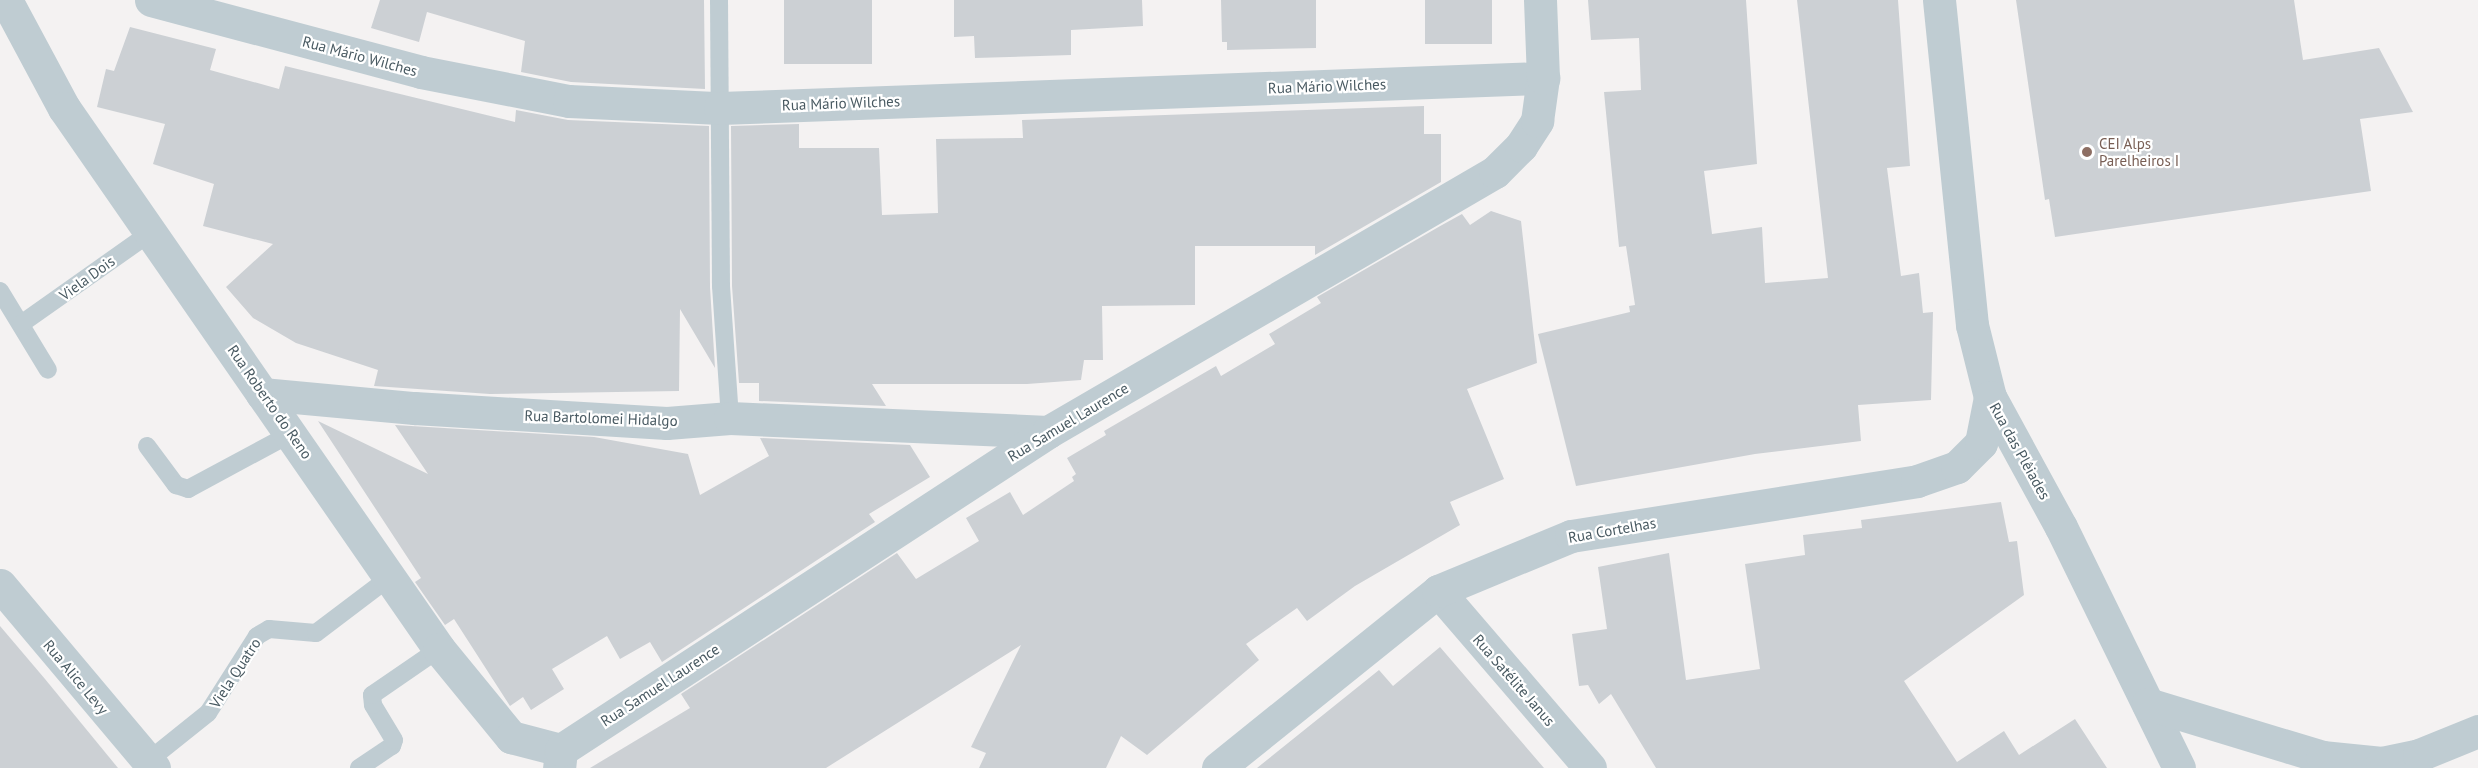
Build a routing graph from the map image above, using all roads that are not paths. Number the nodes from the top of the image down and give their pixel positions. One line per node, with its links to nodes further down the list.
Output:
1 (6, 0): 8 (street, Rua Roberto do Reno)
2 (151, 0): 7 (street, Rua Mário Wilches)
3 (718, 0): 7 (lane)
4 (1540, 0): 6 (street, Rua Samuel Laurence)
5 (1939, 0): 13 (street, Rua das Plêiades)
6 (1543, 78): 7 (street, Rua Mário Wilches); 15 (street, Rua Samuel Laurence)
7 (720, 108): 14 (lane)
8 (153, 231): 10 (lane, Viela Dois); 12 (street, Rua Roberto do Reno)
9 (0, 291): 10 (lane)
10 (21, 324): 11 (lane)
11 (48, 370)
12 (262, 394): 14 (street, Rua Bartolomei Hidalgo); 16 (street, Rua Roberto do Reno)
13 (1990, 397): 20 (street, Rua Cortelhas); 22 (street, Rua das Plêiades)
14 (730, 418): 15 (street, Rua Bartolomei Hidalgo)
15 (1048, 432): 24 (street, Rua Samuel Laurence)
16 (292, 434): 17 (lane); 18 (street, Rua Roberto do Reno)
17 (147, 446)
18 (390, 577): 21 (street, Rua Roberto do Reno); 25 (lane, Viela Quatro)
19 (0, 585): 25 (street, Rua Alice Levy)
20 (1438, 591): 27 (street, Rua Cortelhas); 28 (street, Rua Satélite Janus)
21 (439, 649): 24 (street, Rua Roberto do Reno); 26 (lane)
22 (2148, 704): 23 (street); 29 (street, Rua das Plêiades)
23 (2478, 731)
24 (560, 759)
25 (151, 764)
26 (359, 768)
27 (1218, 768)
28 (1590, 768)
29 (2179, 768)

